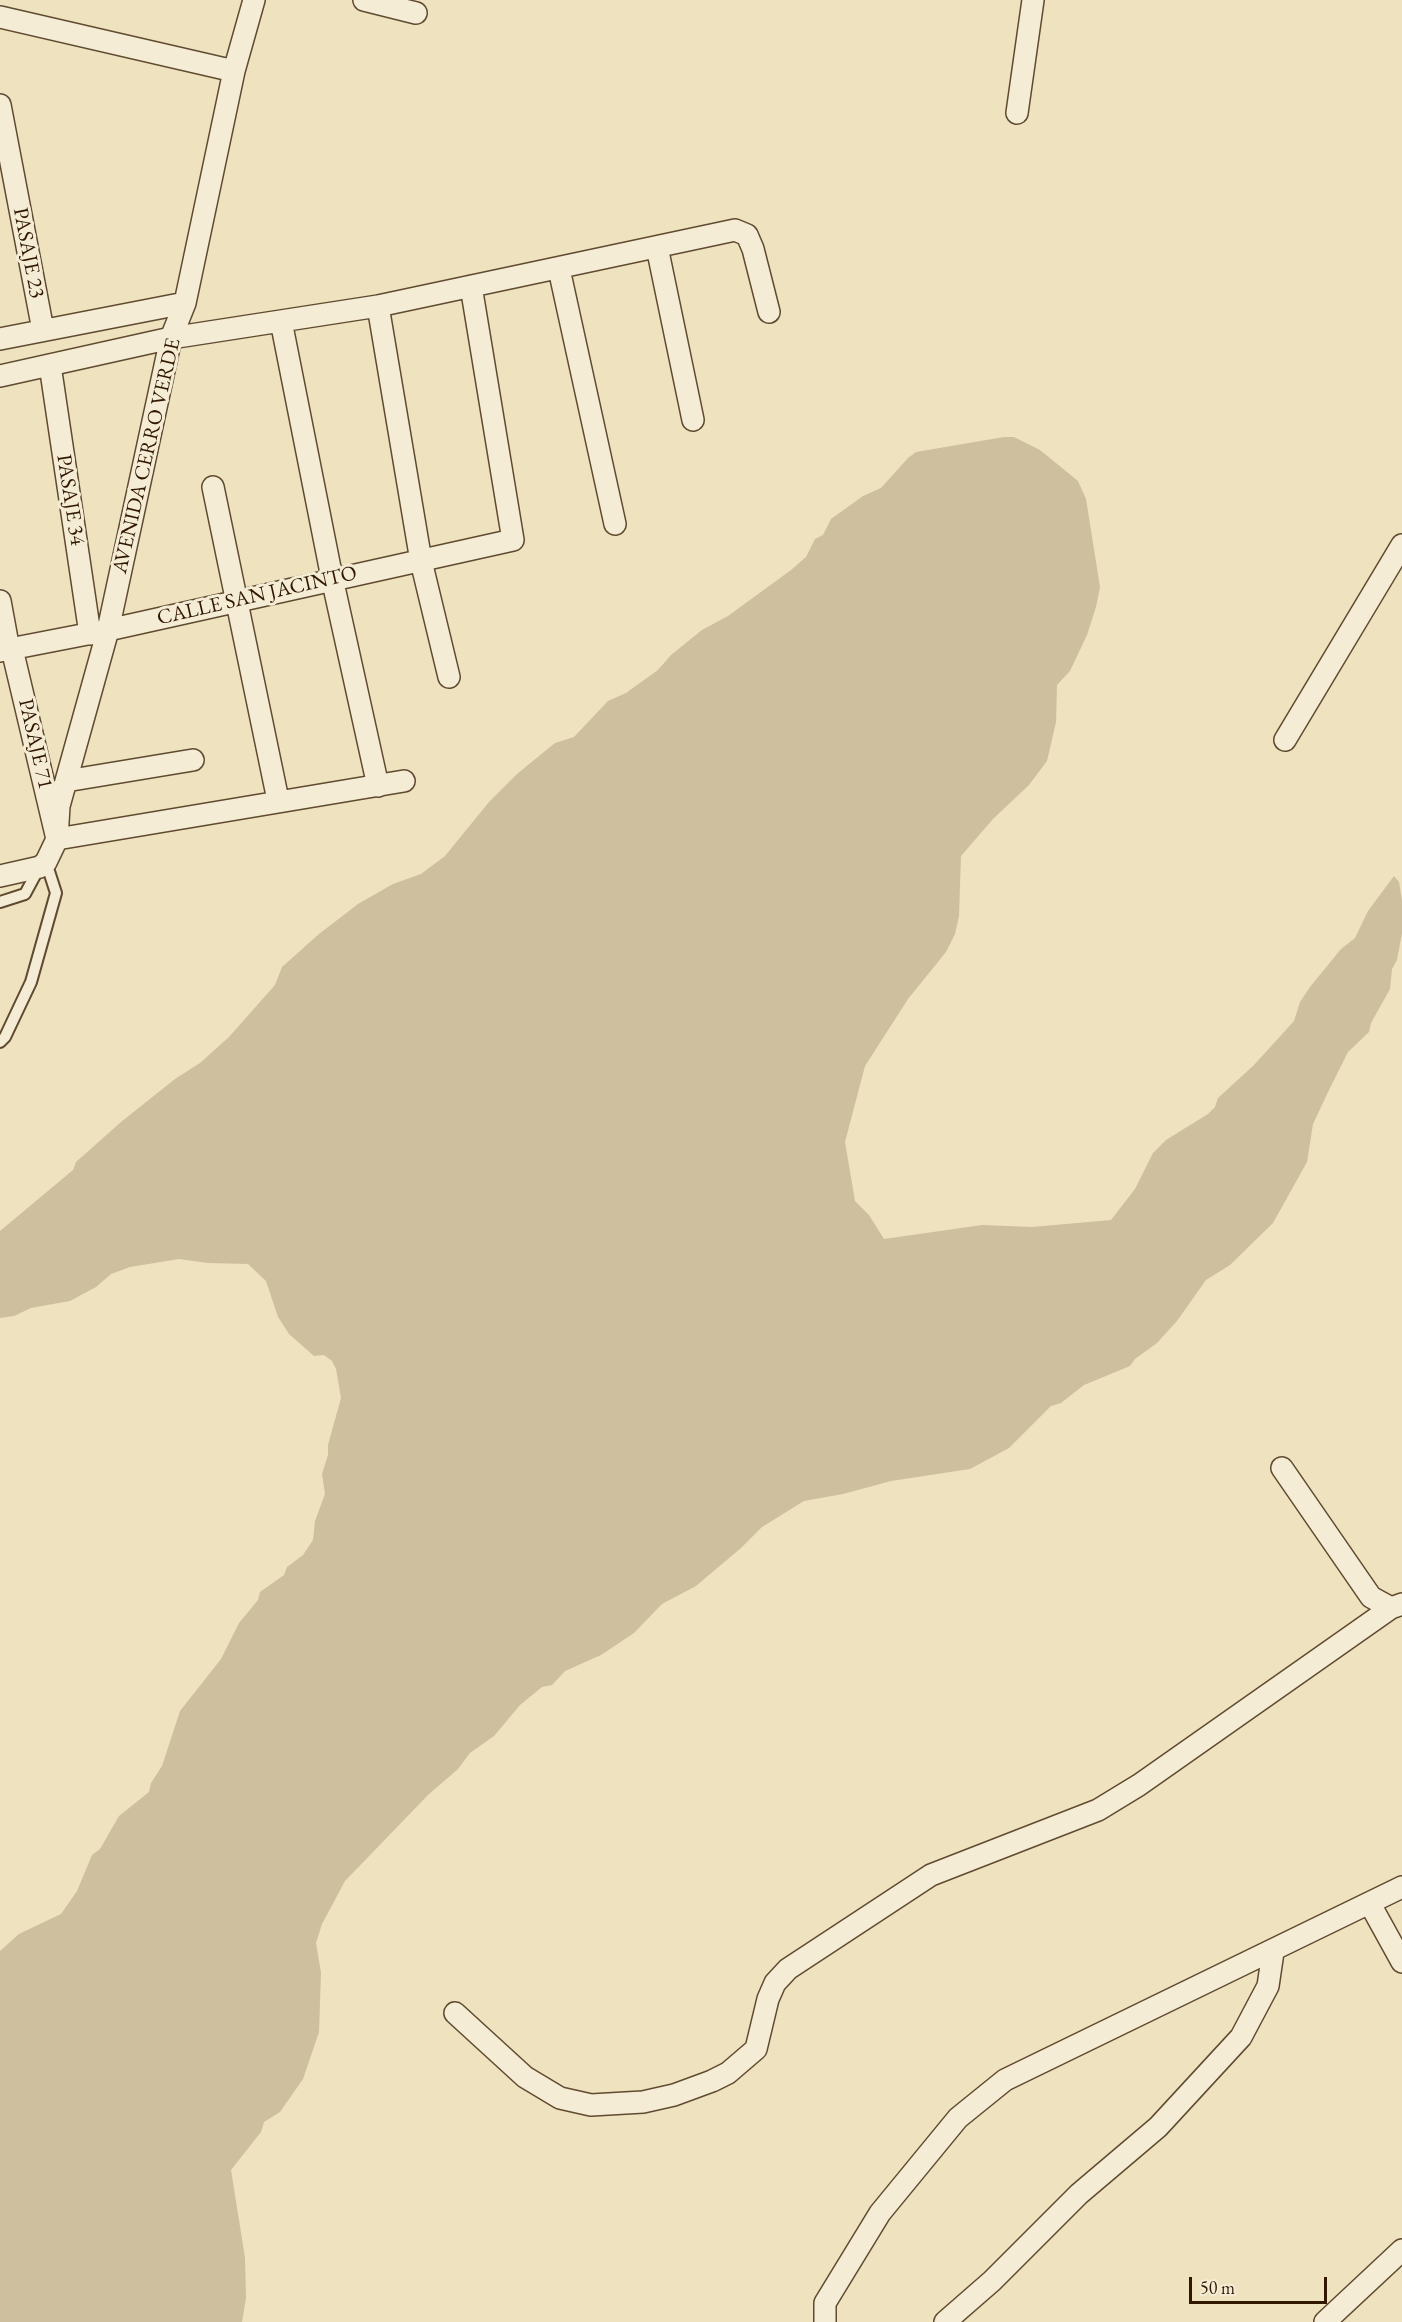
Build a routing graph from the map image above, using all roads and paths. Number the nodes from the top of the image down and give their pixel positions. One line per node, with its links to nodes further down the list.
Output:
1 (254, 0): 6 (street, AVENIDA CERRO VERDE)
2 (364, 0): 4 (street)
3 (1033, 0): 8 (street)
4 (416, 13)
5 (0, 17): 6 (street)
6 (234, 71): 12 (street, AVENIDA CERRO VERDE)
7 (0, 105): 16 (street, PASAJE 23)
8 (1017, 113)
9 (657, 248): 10 (street); 14 (street); 21 (street)
10 (559, 269): 11 (street); 23 (street)
11 (471, 286): 13 (street); 25 (street, CALLE SAN JACINTO)
12 (185, 303): 16 (street); 17 (street, AVENIDA CERRO VERDE)
13 (378, 306): 15 (street); 25 (street)
14 (769, 312)
15 (281, 321): 17 (street); 26 (street)
16 (43, 330): 18 (street)
17 (171, 338): 19 (street); 29 (street, AVENIDA CERRO VERDE)
18 (0, 339)
19 (50, 365): 20 (street); 29 (street, PASAJE 34)
20 (0, 376)
21 (693, 420)
22 (213, 487): 27 (street)
23 (615, 524)
24 (1402, 544): 32 (street)
25 (421, 561): 26 (street, CALLE SAN JACINTO); 31 (street)
26 (332, 579): 27 (street, CALLE SAN JACINTO); 36 (street)
27 (236, 600): 29 (street, CALLE SAN JACINTO); 37 (street)
28 (0, 601): 30 (street, PASAJE 71)
29 (99, 632): 30 (street, CALLE SAN JACINTO); 34 (street, AVENIDA CERRO VERDE)
30 (7, 650): 38 (street, PASAJE 71)
31 (448, 677)
32 (1285, 740)
33 (193, 760): 34 (street)
34 (66, 781): 38 (street, AVENIDA CERRO VERDE)
35 (404, 781): 36 (street)
36 (378, 786): 37 (street)
37 (278, 800): 38 (street)
38 (57, 839): 39 (street, AVENIDA CERRO VERDE)
39 (43, 865): 40 (street); 41 (lane); 42 (lane)
40 (0, 876)
41 (0, 902)
42 (0, 1042)
43 (1282, 1468): 44 (street)
44 (1396, 1606): 49 (street)
45 (1402, 1887): 46 (street)
46 (1370, 1904): 47 (street); 48 (street)
47 (1273, 1952): 51 (street); 52 (street)
48 (1402, 1962)
49 (455, 2013)
50 (1402, 2250): 53 (street)
51 (825, 2322)
52 (945, 2322)
53 (1325, 2322)

